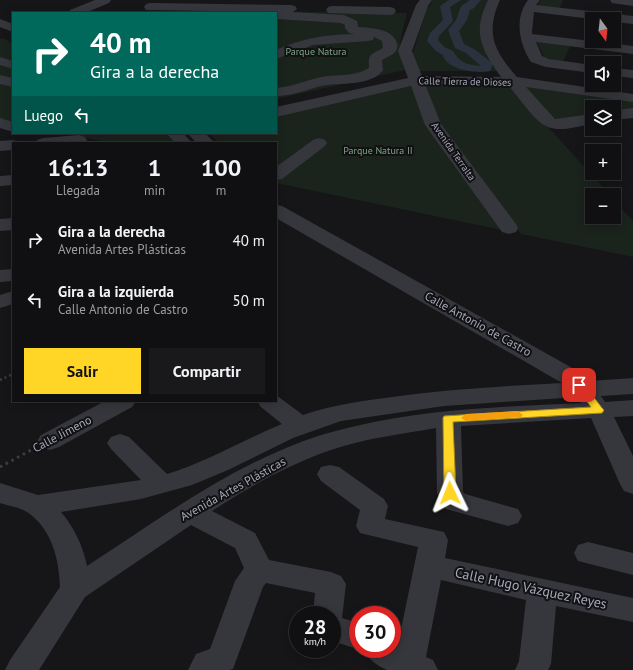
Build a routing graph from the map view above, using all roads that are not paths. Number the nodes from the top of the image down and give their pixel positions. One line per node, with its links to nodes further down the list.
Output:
1 (105, 0): 12 (street)
2 (119, 0): 13 (street)
3 (166, 0): 8 (street)
4 (426, 0): 34 (street, Avenida Terralta)
5 (494, 0): 35 (street)
6 (616, 0): 7 (street)
7 (633, 2)
8 (150, 7): 10 (street); 14 (street)
9 (530, 7): 16 (street); 17 (street); 22 (street)
10 (218, 11): 11 (street)
11 (390, 11)
12 (76, 12)
13 (90, 12)
14 (139, 12)
15 (277, 15): 23 (street)
16 (585, 19)
17 (633, 20)
18 (0, 23): 21 (street)
19 (621, 23): 20 (street)
20 (633, 25)
21 (10, 34)
22 (526, 35): 24 (street); 27 (street); 31 (street)
23 (383, 36): 28 (street); 39 (street)
24 (585, 39)
25 (621, 44): 26 (street)
26 (633, 45)
27 (633, 50)
28 (277, 55)
29 (0, 61): 30 (street)
30 (12, 65)
31 (585, 68)
32 (621, 73): 33 (street)
33 (633, 74)
34 (415, 77): 35 (street, Calle Tierra de Dioses); 41 (street, Calle Tierra de Dioses); 42 (street, Calle Tierra de Dioses); 63 (street, Avenida Terralta)
35 (510, 78): 38 (street, Calle Tierra de Dioses); 40 (street, Calle Tierra de Dioses); 45 (street)
36 (0, 79): 37 (street)
37 (12, 84)
38 (633, 91)
39 (277, 92)
40 (633, 98)
41 (277, 103)
42 (277, 112)
43 (633, 113): 44 (street)
44 (621, 115)
45 (585, 120)
46 (0, 123): 47 (street)
47 (12, 126)
48 (175, 134): 52 (street)
49 (196, 134): 53 (street)
50 (36, 140): 51 (street)
51 (79, 140)
52 (183, 142)
53 (206, 142)
54 (319, 143): 57 (street)
55 (12, 145): 56 (street)
56 (0, 146)
57 (277, 174)
58 (12, 180): 59 (street)
59 (0, 181)
60 (277, 211): 69 (street, Calle Antonio de Castro)
61 (12, 224): 62 (street)
62 (0, 225)
63 (509, 228)
64 (12, 275): 65 (street)
65 (0, 276)
66 (12, 297): 67 (street)
67 (0, 302)
68 (633, 386): 69 (street, Avenida Artes Plásticas)
69 (584, 390): 73 (street, Calle Antonio de Castro); 75 (street, Avenida Artes Plásticas)
70 (122, 402): 76 (street, Calle Jimeno)
71 (270, 402): 75 (street)
72 (633, 408): 73 (street, Avenida Artes Plásticas)
73 (599, 410): 74 (street, Avenida Artes Plásticas); 80 (street, Calle Antonio de Castro)
74 (448, 418): 78 (street, Avenida Artes Plásticas); 84 (street)
75 (299, 425): 79 (street, Avenida Artes Plásticas)
76 (50, 441)
77 (120, 443): 79 (street)
78 (315, 464): 83 (street, Avenida Artes Plásticas); 87 (street)
79 (161, 484): 82 (street, Avenida Artes Plásticas)
80 (633, 484)
81 (0, 493): 82 (street, Avenida Artes Plásticas)
82 (36, 505): 89 (street, Avenida Artes Plásticas)
83 (189, 512): 88 (street); 89 (street, Avenida Artes Plásticas)
84 (508, 516)
85 (588, 553): 86 (street)
86 (633, 564)
87 (429, 566): 90 (street, Calle Hugo Vázquez Reyes); 93 (street)
88 (260, 570): 91 (street); 95 (street)
89 (75, 589): 94 (street)
90 (549, 593): 92 (street, Calle Hugo Vázquez Reyes); 96 (street)
91 (329, 606)
92 (633, 610)
93 (400, 663)
94 (21, 670)
95 (204, 670)
96 (531, 670)

